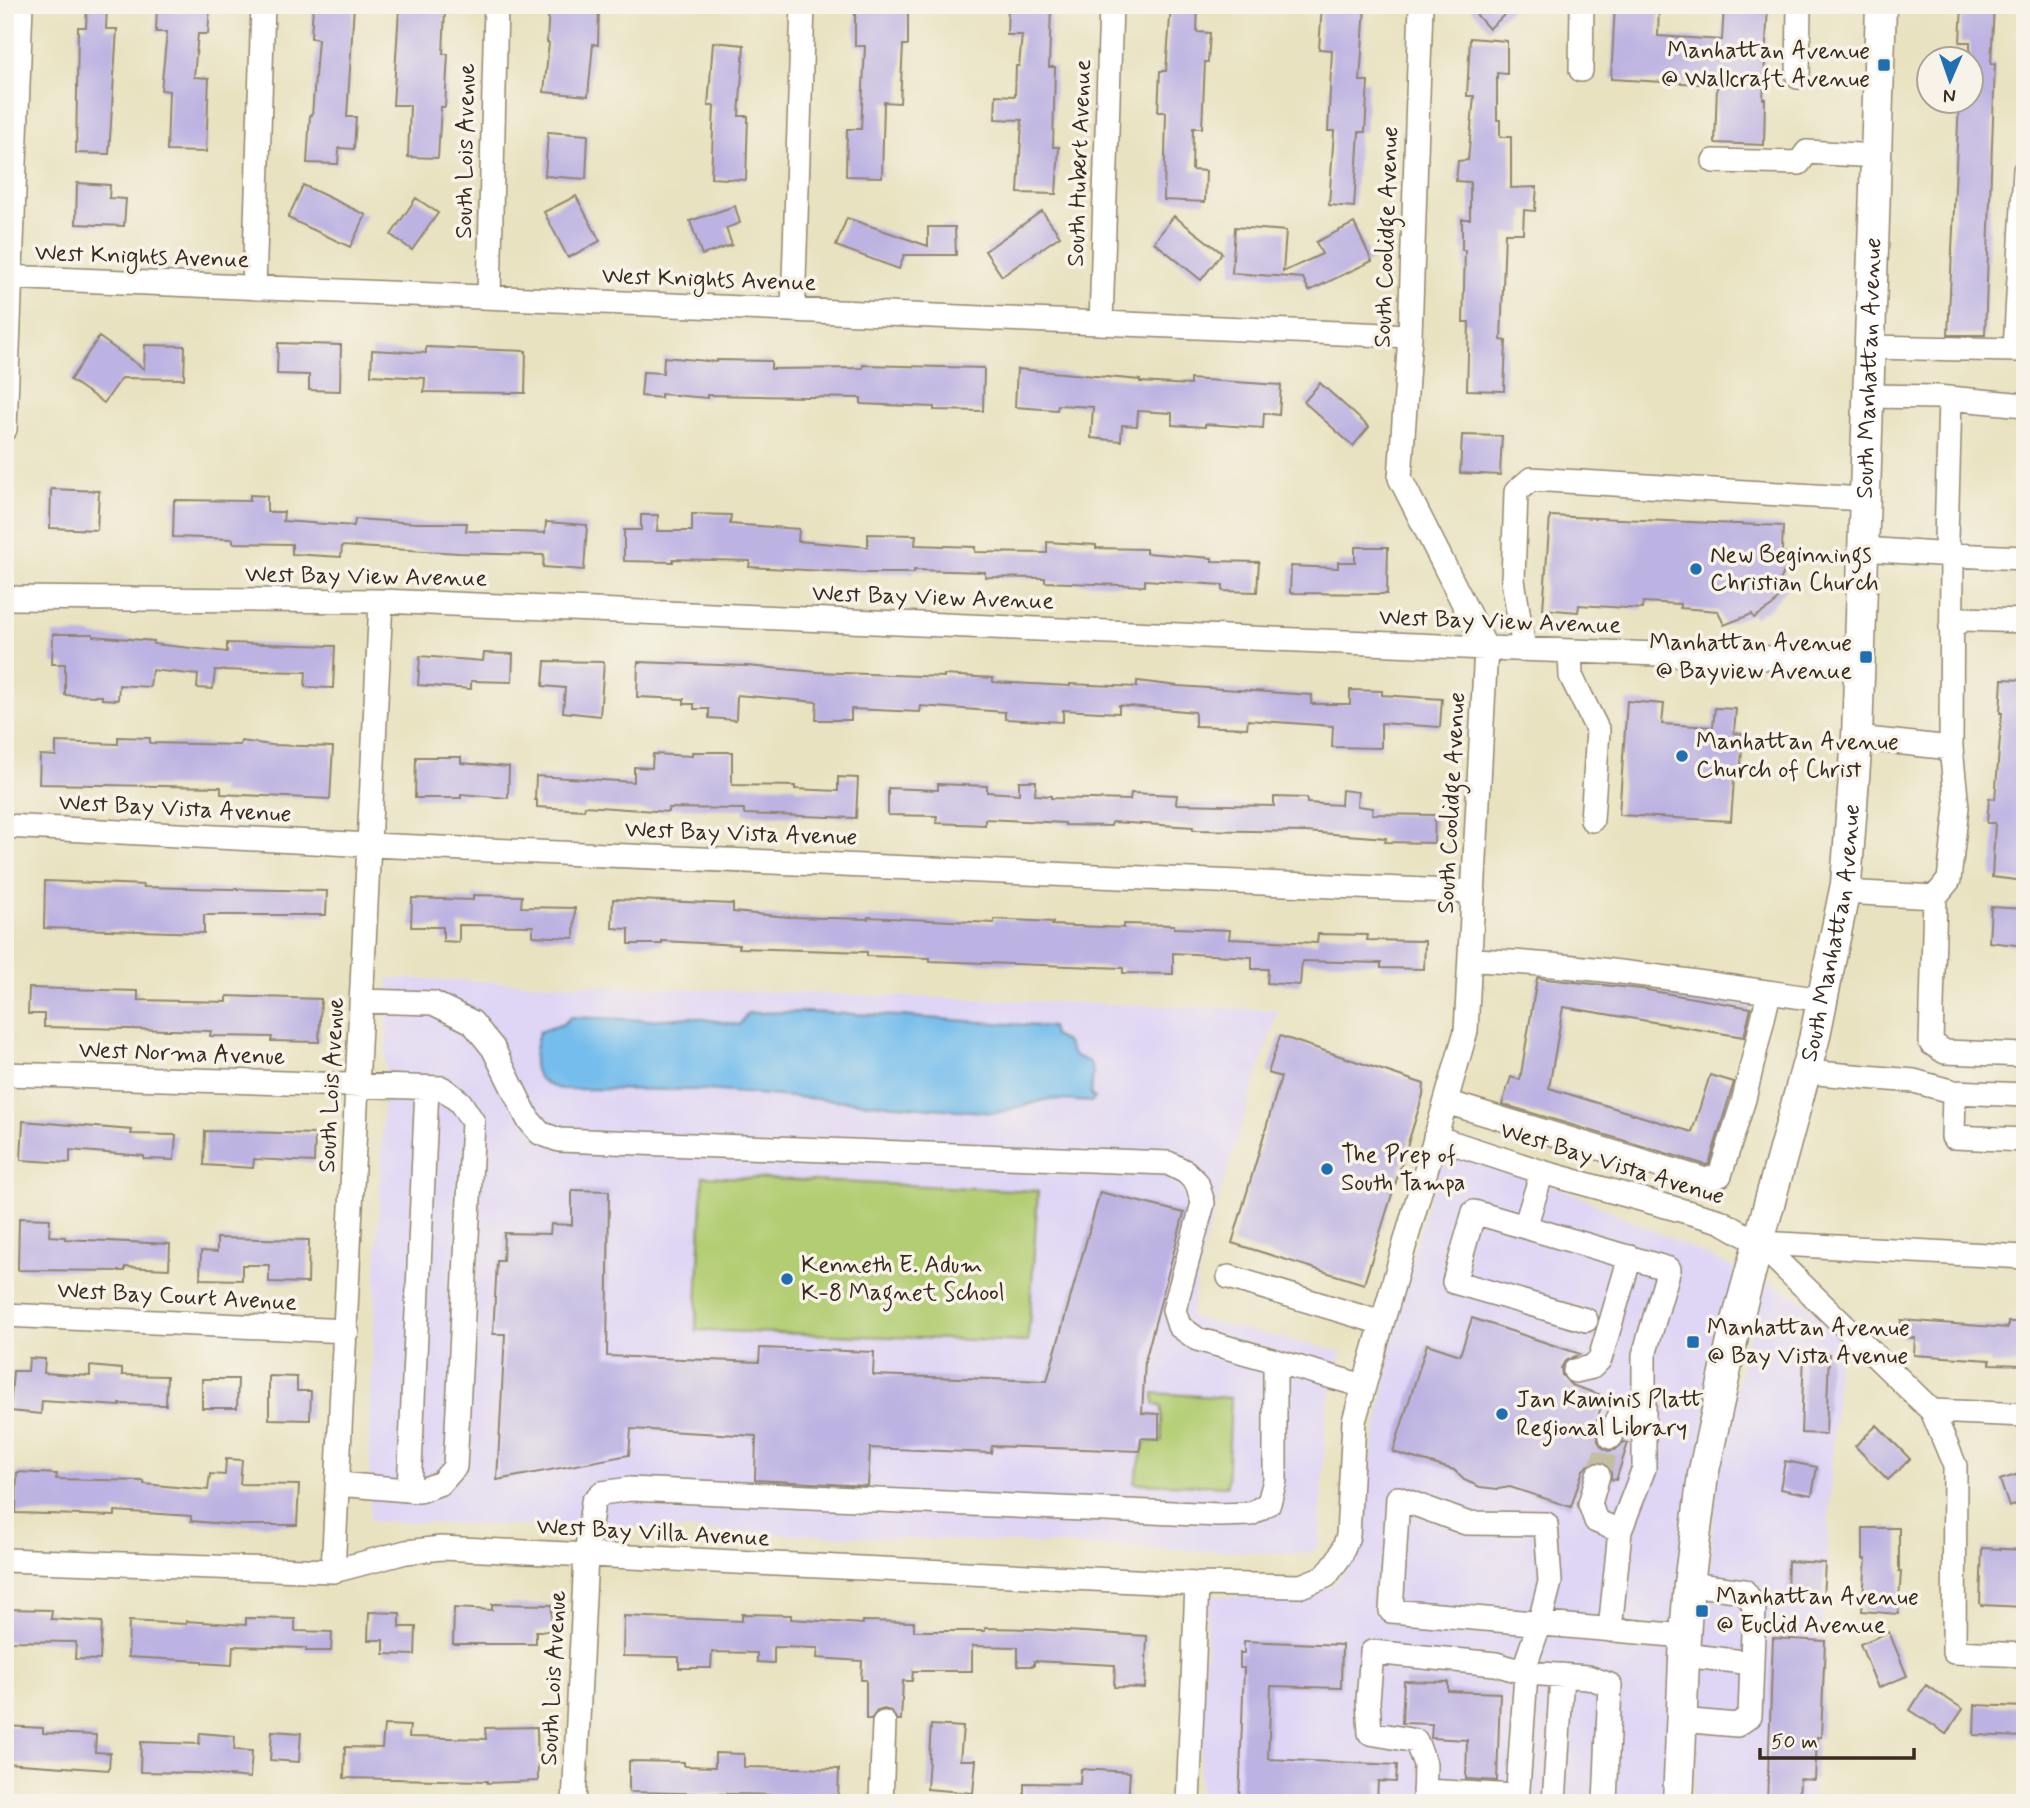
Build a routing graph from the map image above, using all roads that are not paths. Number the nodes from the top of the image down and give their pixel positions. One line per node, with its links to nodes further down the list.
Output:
1 (21, 5): 15 (street)
2 (263, 5): 16 (street)
3 (496, 5): 17 (street, South Lois Avenue)
4 (803, 5): 18 (street)
5 (1111, 5): 19 (street, South Hubert Avenue)
6 (1421, 5): 20 (street, South Coolidge Avenue)
7 (1583, 5): 10 (street)
8 (1799, 5): 11 (street)
9 (1881, 5): 12 (main road, South Manhattan Avenue)
10 (1581, 70)
11 (1798, 77)
12 (1876, 156): 13 (street); 21 (main road, South Manhattan Avenue)
13 (1714, 161)
14 (2025, 170): 21 (street)
15 (8, 277): 16 (street, West Knights Avenue); 25 (street)
16 (254, 288): 17 (street, West Knights Avenue)
17 (489, 297): 18 (street, West Knights Avenue)
18 (793, 310): 19 (street, West Knights Avenue)
19 (1101, 323): 20 (street, West Knights Avenue)
20 (1410, 336): 34 (street, South Coolidge Avenue)
21 (1868, 346): 22 (main road, South Manhattan Avenue)
22 (1867, 396): 23 (street); 26 (main road, South Manhattan Avenue)
23 (1950, 398): 24 (street); 28 (street)
24 (2025, 405)
25 (5, 429)
26 (1864, 499): 27 (main road, South Manhattan Avenue); 35 (street)
27 (1863, 549): 28 (street); 37 (main road, South Manhattan Avenue)
28 (1952, 555): 29 (street); 33 (street)
29 (2025, 558)
30 (5, 598): 31 (street, West Bay View Avenue)
31 (381, 601): 34 (street, West Bay View Avenue); 42 (street, South Lois Avenue)
32 (2025, 621): 33 (street)
33 (1951, 627): 39 (street)
34 (1486, 648): 35 (street, West Bay View Avenue); 43 (street, South Coolidge Avenue)
35 (1524, 649): 36 (street, West Bay View Avenue)
36 (1570, 651): 37 (street, West Bay View Avenue); 40 (street)
37 (1859, 661): 38 (main road, South Manhattan Avenue)
38 (1857, 738): 39 (street); 44 (main road, South Manhattan Avenue)
39 (1951, 748): 45 (street)
40 (1592, 820)
41 (5, 826): 42 (street, West Bay Vista Avenue)
42 (370, 845): 43 (street, West Bay Vista Avenue); 49 (street, South Lois Avenue)
43 (1474, 892): 46 (street, South Coolidge Avenue)
44 (1844, 892): 45 (street); 48 (main road, South Manhattan Avenue)
45 (1935, 897): 50 (street)
46 (1470, 960): 47 (street); 57 (street, South Coolidge Avenue)
47 (1769, 993): 48 (street); 57 (street)
48 (1822, 1000): 51 (main road, South Manhattan Avenue)
49 (362, 1001): 53 (street, South Lois Avenue); 70 (street)
50 (2025, 1055)
51 (1805, 1072): 55 (street); 62 (main road, South Manhattan Avenue)
52 (5, 1074): 53 (street, West Norma Avenue)
53 (358, 1087): 54 (street, West Norma Avenue); 69 (street, South Lois Avenue)
54 (426, 1088): 79 (street); 79 (street, West Norma Avenue)
55 (1954, 1092): 56 (street); 59 (street)
56 (2025, 1095)
57 (1446, 1102): 58 (street, South Coolidge Avenue)
58 (1435, 1137): 60 (street, West Bay Vista Avenue); 68 (street, South Coolidge Avenue)
59 (2025, 1140)
60 (1542, 1172): 61 (street); 62 (street, West Bay Vista Avenue)
61 (1525, 1227): 63 (street); 67 (street)
62 (1759, 1242): 64 (street, West Bay Vista Avenue); 74 (street); 85 (main road, South Manhattan Avenue)
63 (1630, 1257): 71 (street); 73 (street)
64 (2025, 1257)
65 (1229, 1277): 68 (street)
66 (5, 1315): 69 (street, West Bay Court Avenue)
67 (1586, 1320)
68 (1382, 1323): 72 (street, South Coolidge Avenue)
69 (347, 1331): 78 (street, South Lois Avenue)
70 (1275, 1361): 72 (street); 81 (street, South Lois Avenue)
71 (1575, 1371)
72 (1364, 1386): 86 (street, South Coolidge Avenue)
73 (1644, 1402): 76 (street); 80 (street)
74 (1933, 1411): 75 (street); 90 (street)
75 (2025, 1415)
76 (1611, 1437)
77 (1598, 1475): 80 (street)
78 (338, 1484): 79 (street); 83 (street, South Lois Avenue)
79 (410, 1490)
80 (1620, 1531): 88 (street)
81 (586, 1556): 83 (street, West Bay Villa Avenue); 84 (street, West Bay Villa Avenue); 98 (street, South Lois Avenue)
82 (5, 1560): 83 (street, West Bay Villa Avenue)
83 (333, 1571)
84 (1197, 1584): 86 (street, West Bay Villa Avenue); 100 (street)
85 (1689, 1584): 89 (main road, South Manhattan Avenue); 91 (street)
86 (1301, 1587)
87 (1539, 1625): 87 (street); 88 (street); 92 (street)
88 (1610, 1630): 89 (street)
89 (1684, 1645): 91 (street); 94 (main road, South Manhattan Avenue)
90 (2025, 1655)
91 (1752, 1663): 94 (street)
92 (1526, 1673): 93 (street); 96 (street); 97 (street)
93 (1562, 1675): 101 (street); 102 (street)
94 (1680, 1720): 103 (main road, South Manhattan Avenue)
95 (884, 1723): 99 (street)
96 (1424, 1797): 97 (street)
97 (1517, 1800)
98 (574, 1803)
99 (881, 1803)
100 (1188, 1803)
101 (1554, 1803)
102 (1605, 1803)
103 (1678, 1803)

